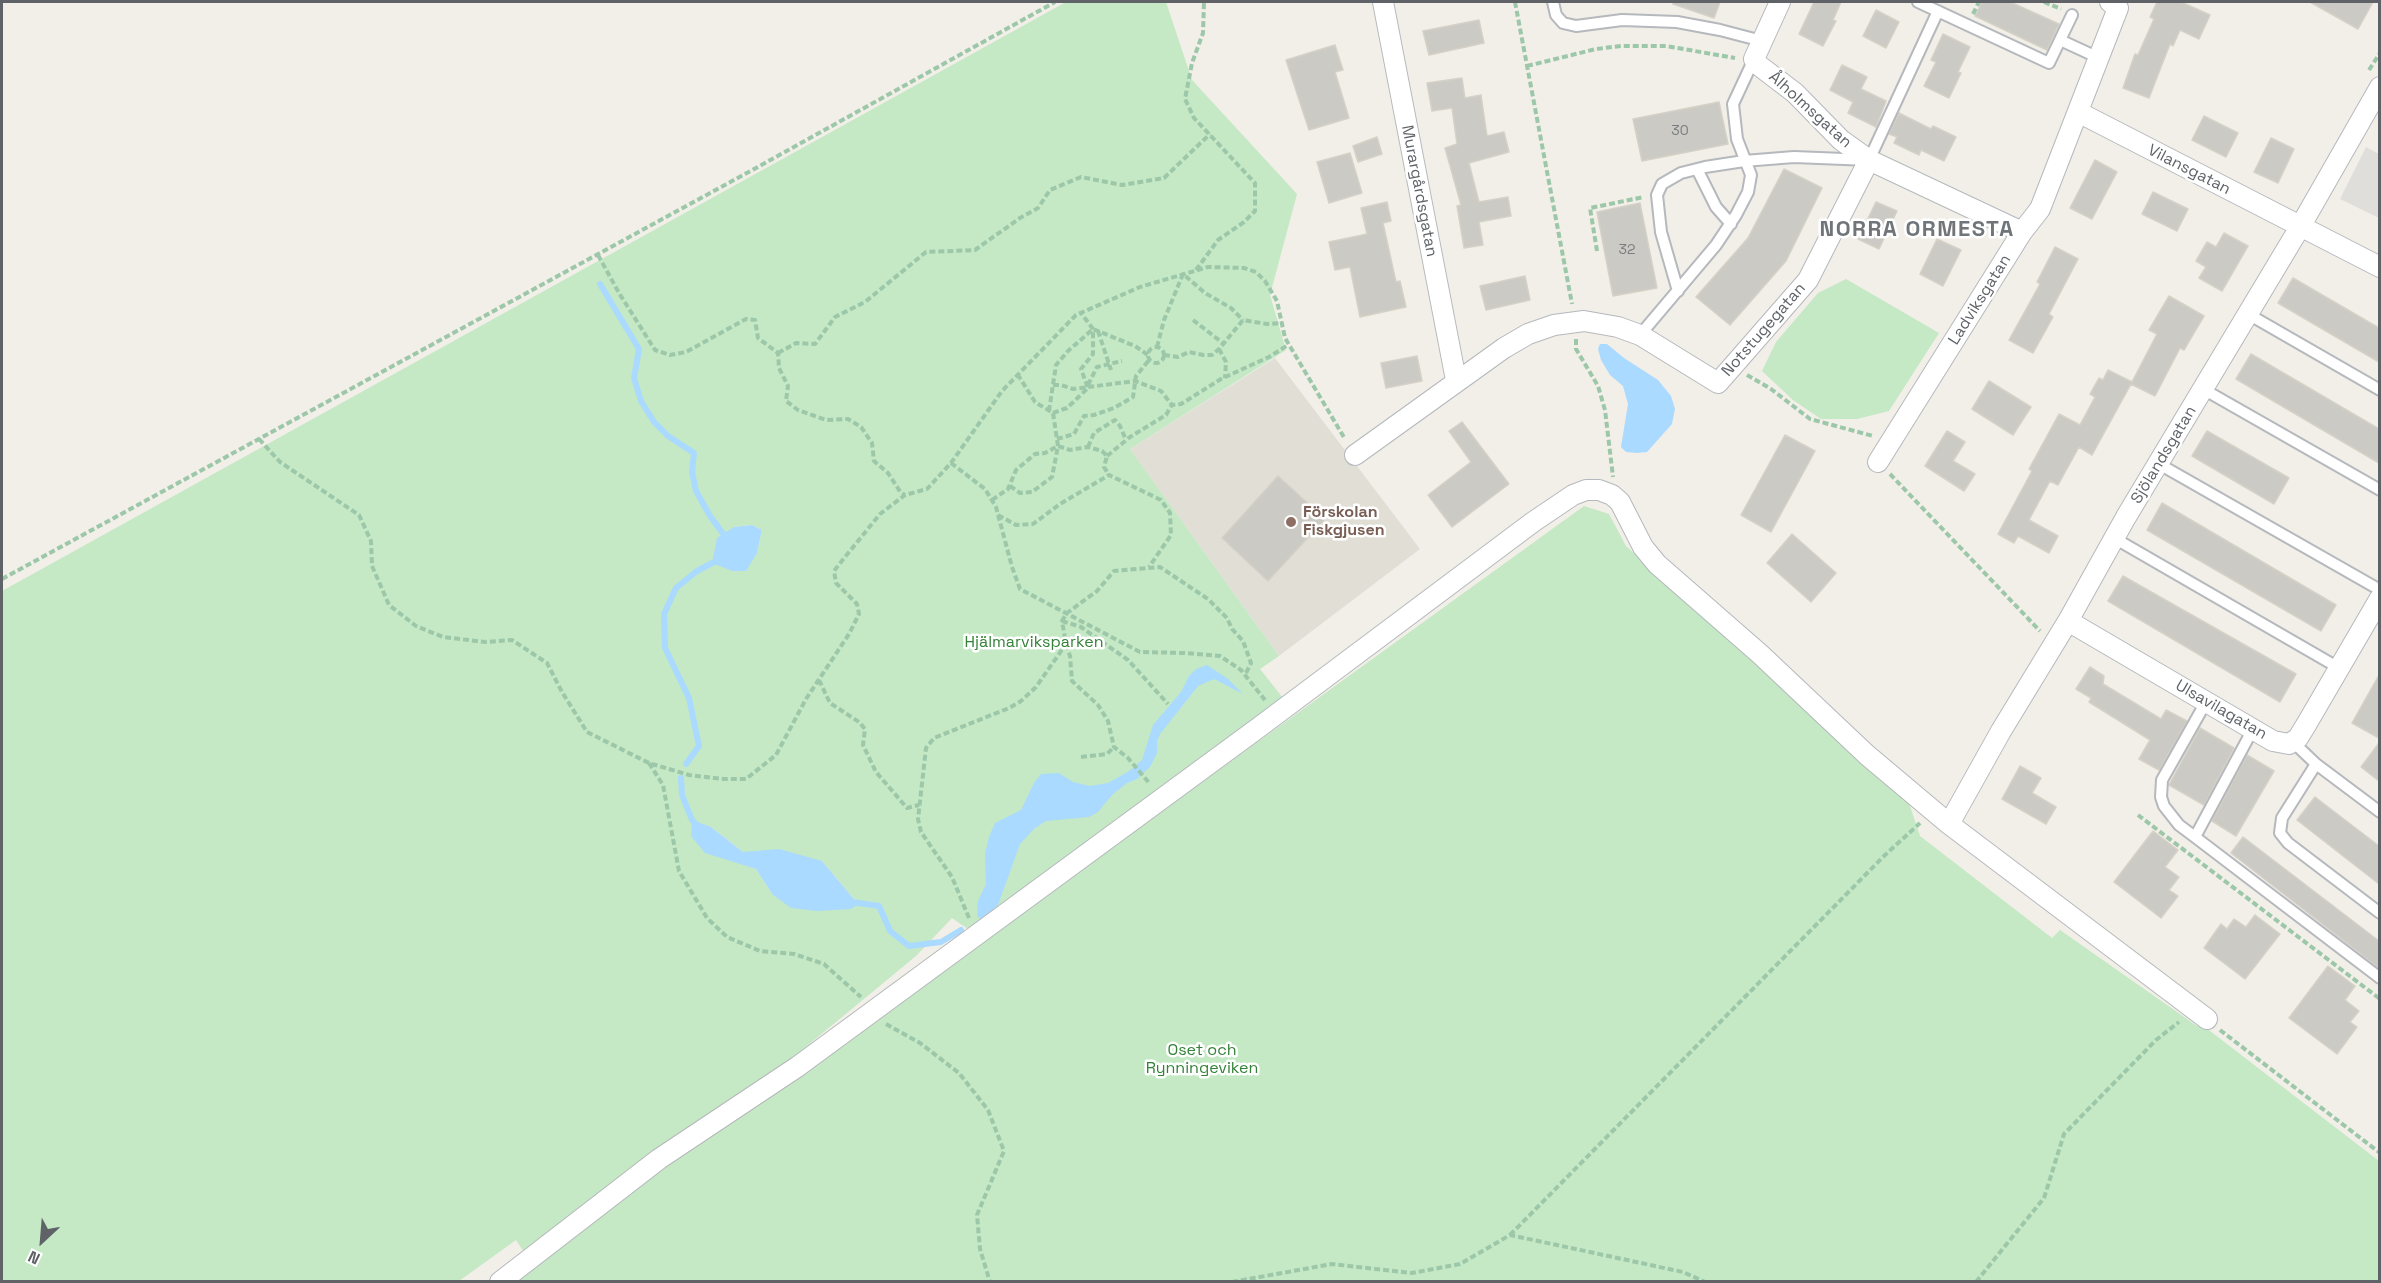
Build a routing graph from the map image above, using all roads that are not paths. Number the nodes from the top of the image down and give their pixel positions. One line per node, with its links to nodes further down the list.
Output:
1 (1383, 2): 24 (street, Murargårdsgatan)
2 (1553, 2): 9 (lane)
3 (1780, 2): 9 (street, Ålholmsgatan)
4 (1918, 2): 6 (lane)
5 (2110, 2): 10 (street, Ladviksgatan)
6 (1938, 11): 8 (lane); 14 (lane)
7 (2072, 15): 8 (lane)
8 (2060, 40): 10 (lane)
9 (1762, 41): 11 (street, Ålholmsgatan)
10 (2099, 58): 13 (street, Ladviksgatan)
11 (1754, 59): 14 (street, Ålholmsgatan); 15 (lane)
12 (2379, 87): 18 (street, Sjölandsgatan)
13 (2078, 112): 18 (street, Vilansgatan); 19 (street, Ladviksgatan)
14 (1869, 160): 15 (lane); 19 (street, Ålholmsgatan); 23 (street, Notstugegatan)
15 (1744, 161): 16 (lane); 17 (lane)
16 (1697, 169): 17 (lane); 21 (lane)
17 (1731, 224): 21 (lane)
18 (2300, 227): 20 (street); 22 (street, Sjölandsgatan)
19 (2022, 232): 28 (street, Ladviksgatan)
20 (2379, 267)
21 (1678, 291): 23 (lane)
22 (2248, 314): 25 (street, Sjölandsgatan); 26 (lane)
23 (1640, 335): 24 (street, Notstugegatan)
24 (1456, 380): 27 (street, Notstugegatan)
25 (2203, 389): 29 (street, Sjölandsgatan); 30 (lane)
26 (2379, 390)
27 (1355, 455)
28 (1878, 462)
29 (2158, 464): 31 (street, Sjölandsgatan); 32 (lane)
30 (2379, 490)
31 (2115, 538): 34 (street, Sjölandsgatan); 35 (lane)
32 (2379, 590)
33 (2379, 598): 35 (street)
34 (2068, 621): 36 (street, Ulsavilagatan); 41 (street, Sjölandsgatan)
35 (2339, 668): 38 (street)
36 (2206, 702): 37 (street, Ulsavilagatan); 42 (lane)
37 (2253, 729): 38 (street, Ulsavilagatan); 42 (lane)
38 (2294, 742): 39 (lane)
39 (2316, 764): 40 (lane); 43 (lane)
40 (2379, 813)
41 (1949, 824): 45 (street); 46 (street)
42 (2195, 837): 44 (lane)
43 (2379, 913)
44 (2379, 978)
45 (2206, 1019)
46 (500, 1281)

